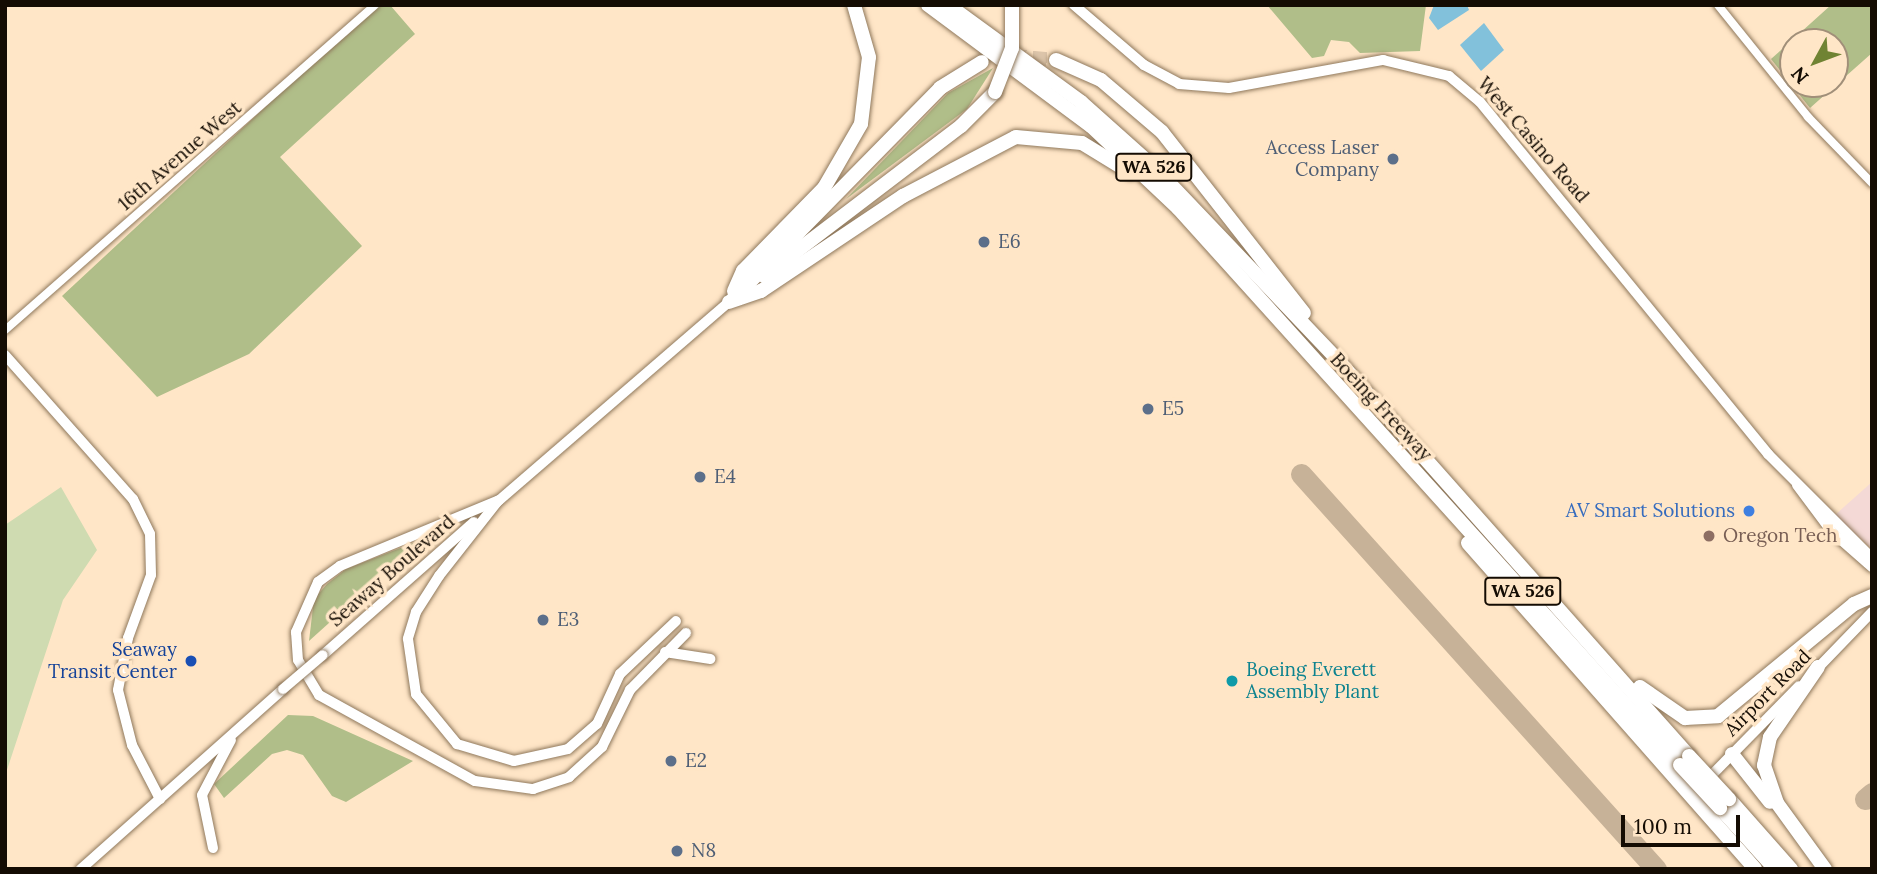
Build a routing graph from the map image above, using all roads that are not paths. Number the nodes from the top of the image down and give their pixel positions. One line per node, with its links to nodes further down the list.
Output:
1 (374, 5): 13 (street, 16th Avenue West)
2 (854, 5): 12 (highway)
3 (928, 5): 11 (highway, Boeing Freeway / WA 526)
4 (948, 5): 15 (highway, Boeing Freeway / WA 526)
5 (1074, 5): 17 (street, West Casino Road)
6 (1717, 5): 10 (street)
7 (1012, 6): 12 (highway, bridge)
8 (1056, 60): 15 (highway)
9 (982, 62): 12 (highway)
10 (1872, 183)
11 (1213, 252): 12 (highway); 16 (highway, Boeing Freeway / WA 526)
12 (729, 302): 18 (street, Seaway Boulevard)
13 (5, 330)
14 (5, 355): 33 (street)
15 (1335, 357): 21 (highway, Boeing Freeway / WA 526)
16 (1363, 419): 31 (highway, Boeing Freeway / WA 526); 32 (highway)
17 (1794, 479): 19 (street, West Casino Road); 20 (street, West Casino Road)
18 (499, 500): 24 (street); 26 (street); 29 (street, Seaway Boulevard, bridge)
19 (1872, 558)
20 (1872, 567)
21 (1546, 590): 22 (highway); 31 (highway, Boeing Freeway / WA 526)
22 (1872, 596)
23 (1872, 612): 28 (main road, Airport Road)
24 (676, 621)
25 (687, 633): 26 (street)
26 (665, 652): 27 (street)
27 (710, 659)
28 (1818, 667): 30 (main road, Airport Road); 35 (highway)
29 (236, 730): 33 (street, Seaway Boulevard); 36 (street)
30 (1732, 754): 32 (main road, Airport Road); 35 (highway)
31 (1685, 760): 34 (highway, Boeing Freeway / WA 526, bridge)
32 (1689, 798): 38 (highway)
33 (160, 799): 37 (street, Seaway Boulevard)
34 (1724, 803): 39 (highway, Boeing Freeway / WA 526); 40 (highway, Boeing Freeway / WA 526)
35 (1790, 823): 41 (highway)
36 (213, 848)
37 (82, 869)
38 (1755, 869)
39 (1775, 869)
40 (1791, 869)
41 (1825, 869)

